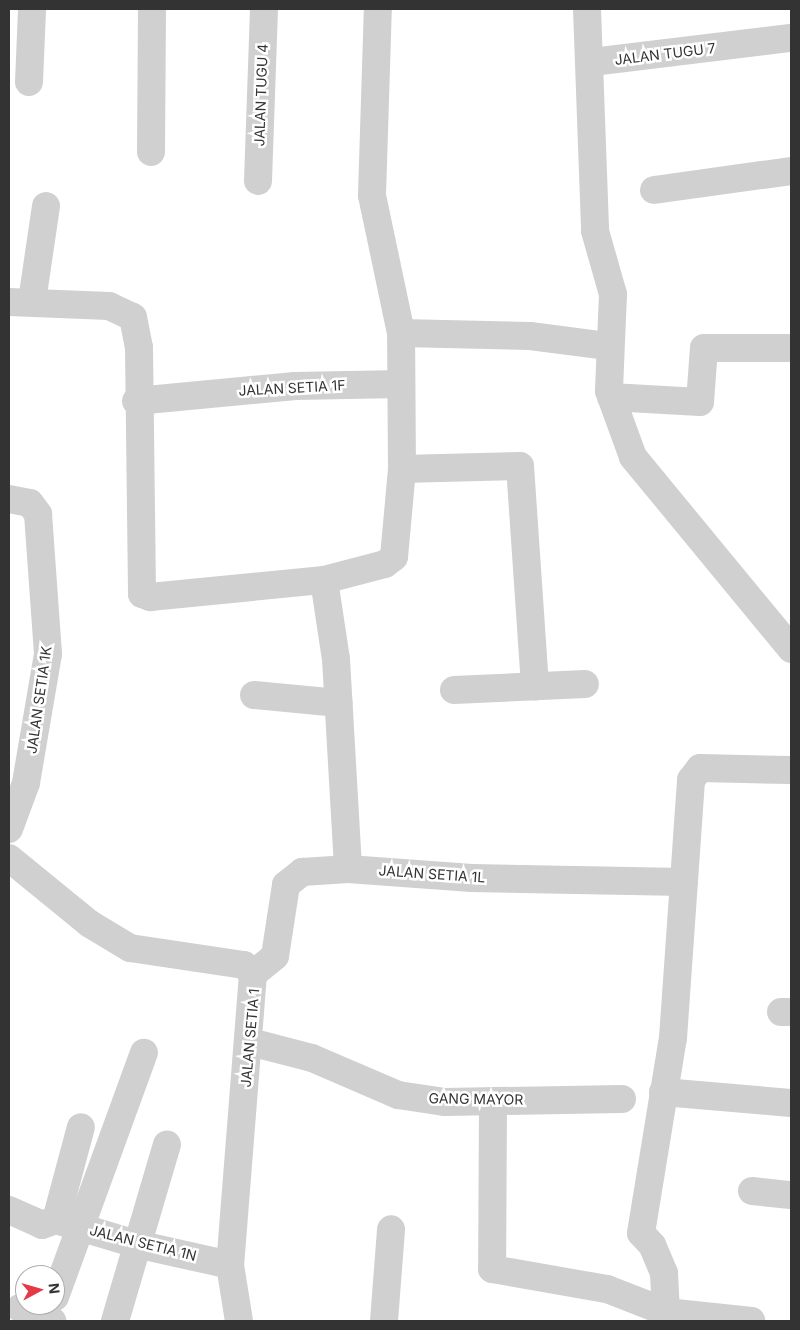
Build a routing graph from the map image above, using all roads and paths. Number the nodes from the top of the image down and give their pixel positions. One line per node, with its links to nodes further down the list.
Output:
1 (32, 9): 8 (street)
2 (152, 9): 9 (street)
3 (264, 9): 11 (street, JALAN TUGU 4)
4 (378, 9): 15 (street)
5 (587, 9): 7 (street)
6 (791, 38): 7 (street, JALAN TUGU 7)
7 (592, 62): 16 (street)
8 (29, 82)
9 (151, 152)
10 (791, 171): 12 (street)
11 (258, 181)
12 (654, 190)
13 (46, 206): 14 (street)
14 (21, 301): 20 (street)
15 (401, 333): 16 (street); 18 (street)
16 (608, 346): 19 (street)
17 (791, 348): 19 (street)
18 (402, 384): 20 (street, JALAN SETIA 1F); 21 (street)
19 (611, 397): 24 (street)
20 (136, 401): 23 (street)
21 (402, 469): 23 (street); 26 (street)
22 (9, 499): 31 (street, JALAN SETIA 1K)
23 (324, 580): 29 (street)
24 (791, 649)
25 (585, 684): 26 (street)
26 (535, 686): 27 (street)
27 (454, 690)
28 (254, 695): 29 (street)
29 (339, 704): 33 (street)
30 (791, 770): 34 (street)
31 (9, 829)
32 (9, 858): 35 (street, JALAN SETIA 1)
33 (348, 869): 34 (street, JALAN SETIA 1L); 35 (street, JALAN SETIA 1L)
34 (684, 882): 38 (street)
35 (253, 974): 36 (street, JALAN SETIA 1)
36 (250, 1042): 40 (street, GANG MAYOR); 51 (street, JALAN SETIA 1)
37 (144, 1053): 48 (street)
38 (663, 1092): 41 (street); 53 (street)
39 (622, 1099): 40 (street, GANG MAYOR)
40 (493, 1101): 53 (street)
41 (791, 1103)
42 (81, 1127): 47 (street)
43 (167, 1144): 50 (street)
44 (752, 1191): 45 (street)
45 (791, 1195)
46 (9, 1210): 47 (street, JALAN SETIA 1N)
47 (56, 1220): 48 (street, JALAN SETIA 1N)
48 (84, 1228): 50 (street, JALAN SETIA 1N); 52 (street)
49 (391, 1230): 58 (street)
50 (136, 1244): 51 (street, JALAN SETIA 1N); 56 (street)
51 (230, 1265): 57 (street, JALAN SETIA 1)
52 (65, 1273)
53 (666, 1312): 59 (street)
54 (38, 1315): 55 (street)
55 (54, 1321)
56 (115, 1321)
57 (239, 1321)
58 (384, 1321)
59 (752, 1321)

